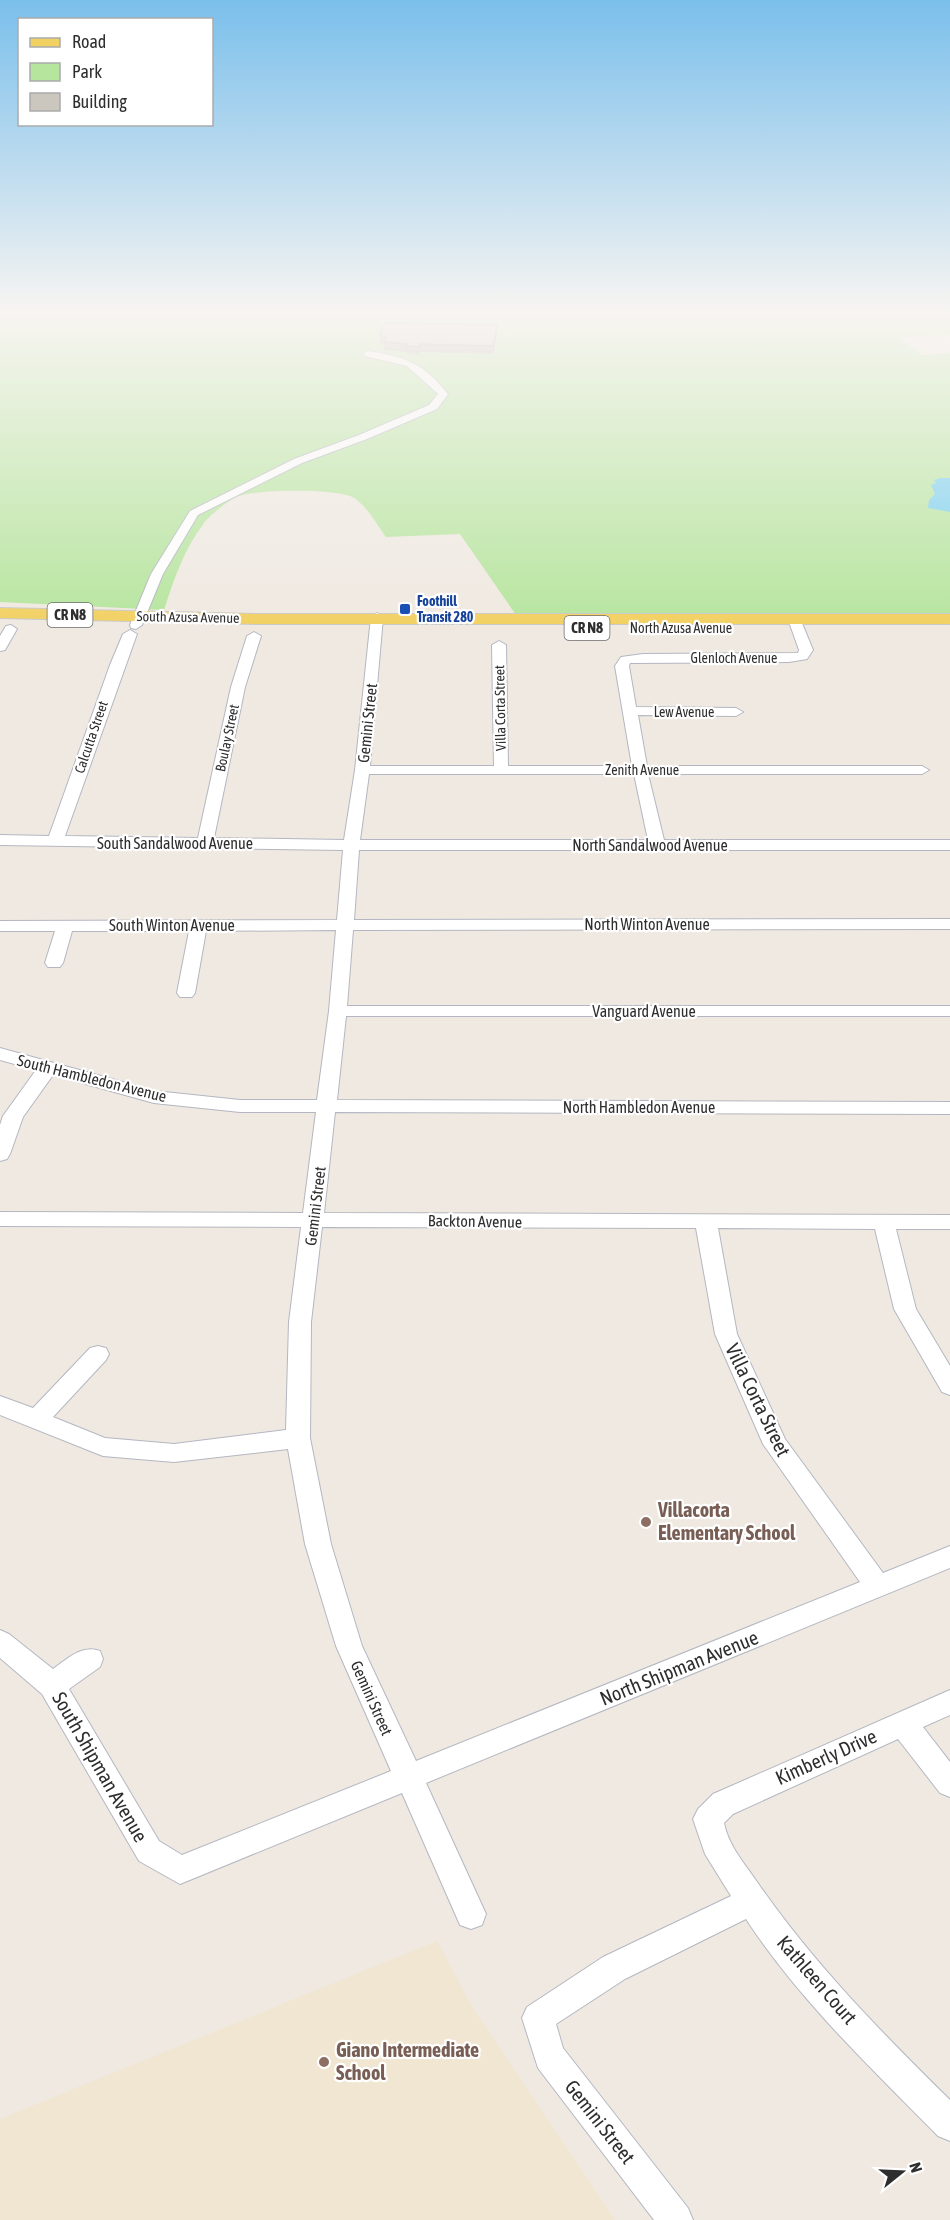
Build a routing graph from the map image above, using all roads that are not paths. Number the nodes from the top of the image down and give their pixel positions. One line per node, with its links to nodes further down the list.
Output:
1 (406, 419): 8 (street, Calcutta Street)
2 (0, 613): 8 (main road, South Azusa Avenue / CR N8)
3 (503, 618): 5 (main road, North Azusa Avenue / CR N8); 6 (main road, North Azusa Avenue / CR N8); 9 (main road)
4 (950, 619): 6 (main road, North Azusa Avenue / CR N8)
5 (376, 623): 8 (main road, South Azusa Avenue / CR N8); 9 (main road, North Azusa Avenue / CR N8); 16 (street, Gemini Street)
6 (796, 623): 9 (main road, North Azusa Avenue / CR N8); 10 (main road, North Azusa Avenue / CR N8); 14 (street, Glenloch Avenue)
7 (6, 625): 8 (main road, South Azusa Avenue / CR N8); 13 (street)
8 (136, 625): 21 (street, Calcutta Street)
9 (459, 628)
10 (950, 629)
11 (254, 636): 22 (street, Boulay Street)
12 (499, 645): 19 (street, Villa Corta Street)
13 (0, 647)
14 (631, 711): 15 (street, Lew Avenue); 17 (street)
15 (736, 712)
16 (362, 770): 19 (street, Zenith Avenue); 23 (street, Gemini Street)
17 (640, 770): 18 (street, Zenith Avenue); 19 (street, Zenith Avenue); 24 (street)
18 (922, 770)
19 (501, 771)
20 (0, 840): 21 (street, South Sandalwood Avenue)
21 (55, 842): 22 (street, South Sandalwood Avenue)
22 (205, 843): 23 (street, South Sandalwood Avenue)
23 (351, 844): 24 (street, North Sandalwood Avenue); 26 (street, Gemini Street)
24 (657, 845): 25 (street, North Sandalwood Avenue)
25 (950, 845)
26 (343, 924): 27 (street, North Winton Avenue); 29 (street, South Winton Avenue); 33 (street, Gemini Street)
27 (950, 924)
28 (65, 925): 29 (street, South Winton Avenue); 30 (street, South Winton Avenue); 31 (street)
29 (199, 925): 32 (street)
30 (0, 926)
31 (54, 963)
32 (186, 993)
33 (338, 1011): 34 (street, Vanguard Avenue); 37 (street, Gemini Street)
34 (950, 1011)
35 (0, 1054): 36 (street, South Hambledon Avenue)
36 (47, 1069): 37 (street, South Hambledon Avenue); 39 (street)
37 (328, 1106): 38 (street, North Hambledon Avenue); 40 (street, Gemini Street)
38 (950, 1108)
39 (0, 1154)
40 (313, 1219): 41 (street, Backton Avenue); 44 (street, Backton Avenue); 49 (street, Gemini Street)
41 (0, 1220)
42 (884, 1221): 43 (street, Backton Avenue); 44 (street, Backton Avenue); 46 (street)
43 (950, 1222)
44 (706, 1223): 51 (street, Villa Corta Street)
45 (98, 1354): 48 (street)
46 (950, 1386)
47 (0, 1405): 48 (street)
48 (38, 1418): 49 (street)
49 (298, 1438): 57 (street, Gemini Street)
50 (950, 1557): 51 (street, North Shipman Avenue)
51 (878, 1586): 57 (street, North Shipman Avenue)
52 (0, 1642): 54 (street, South Shipman Avenue)
53 (90, 1659): 54 (street)
54 (52, 1685): 57 (street, South Shipman Avenue)
55 (950, 1702): 56 (street, Kimberly Drive)
56 (903, 1723): 58 (street); 59 (street, Kimberly Drive)
57 (408, 1779): 61 (street, Gemini Street)
58 (950, 1784)
59 (708, 1819): 60 (street, Kathleen Court)
60 (751, 1902): 62 (street, Kathleen Court); 63 (street, Gemini Street)
61 (471, 1914)
62 (950, 2124)
63 (676, 2220)

